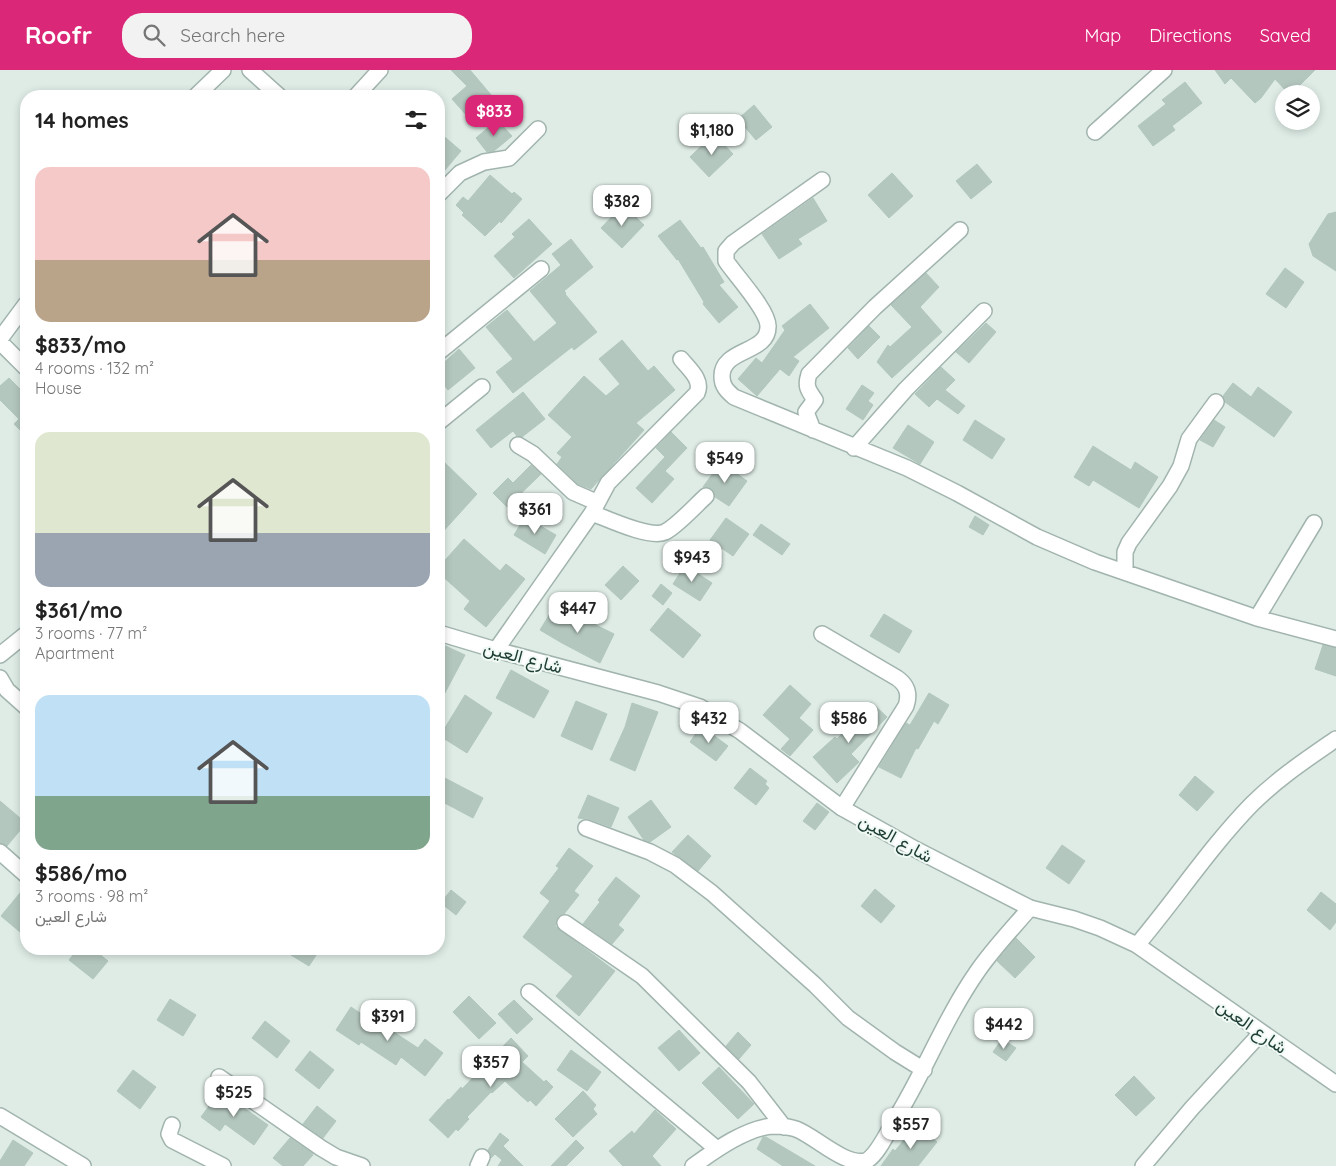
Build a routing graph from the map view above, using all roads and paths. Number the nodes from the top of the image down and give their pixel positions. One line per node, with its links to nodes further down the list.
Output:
1 (223, 70): 5 (street)
2 (250, 70): 6 (street)
3 (380, 70): 7 (street)
4 (1164, 70): 9 (street)
5 (202, 90)
6 (272, 90)
7 (362, 90)
8 (538, 129): 11 (street)
9 (1095, 132)
10 (822, 180): 23 (street)
11 (445, 188)
12 (960, 230): 23 (street)
13 (541, 269): 17 (street)
14 (984, 311): 25 (street)
15 (20, 312): 16 (street)
16 (0, 340): 19 (street)
17 (445, 347)
18 (681, 359): 27 (street)
19 (20, 362)
20 (482, 387): 22 (street)
21 (1216, 402): 29 (street)
22 (445, 417)
23 (813, 430): 25 (street)
24 (518, 445): 27 (street)
25 (854, 448): 29 (street)
26 (706, 496): 27 (street)
27 (594, 508): 35 (street)
28 (1314, 523): 30 (street)
29 (1125, 572): 30 (street)
30 (1257, 618): 34 (street)
31 (822, 634): 40 (street)
32 (445, 635): 35 (street, شارع العين)
33 (20, 639): 36 (street)
34 (1336, 639)
35 (496, 650): 40 (street, شارع العين)
36 (0, 655)
37 (0, 678): 38 (street)
38 (20, 702)
39 (1336, 739): 46 (street)
40 (842, 808): 44 (street, شارع العين)
41 (586, 828): 49 (street)
42 (0, 852): 43 (street)
43 (20, 870)
44 (1030, 908): 46 (street, شارع العين); 49 (street)
45 (565, 924): 54 (street)
46 (1136, 945): 48 (street, شارع العين)
47 (529, 992): 55 (street)
48 (1262, 1033): 51 (street, شارع العين); 61 (street)
49 (924, 1070): 54 (street)
50 (219, 1077): 56 (street)
51 (1336, 1084)
52 (0, 1116): 57 (street)
53 (172, 1125): 58 (street)
54 (784, 1127): 55 (street)
55 (718, 1149): 60 (street)
56 (332, 1161): 59 (street)
57 (83, 1166)
58 (223, 1166)
59 (362, 1166)
60 (693, 1166)
61 (1143, 1166)

